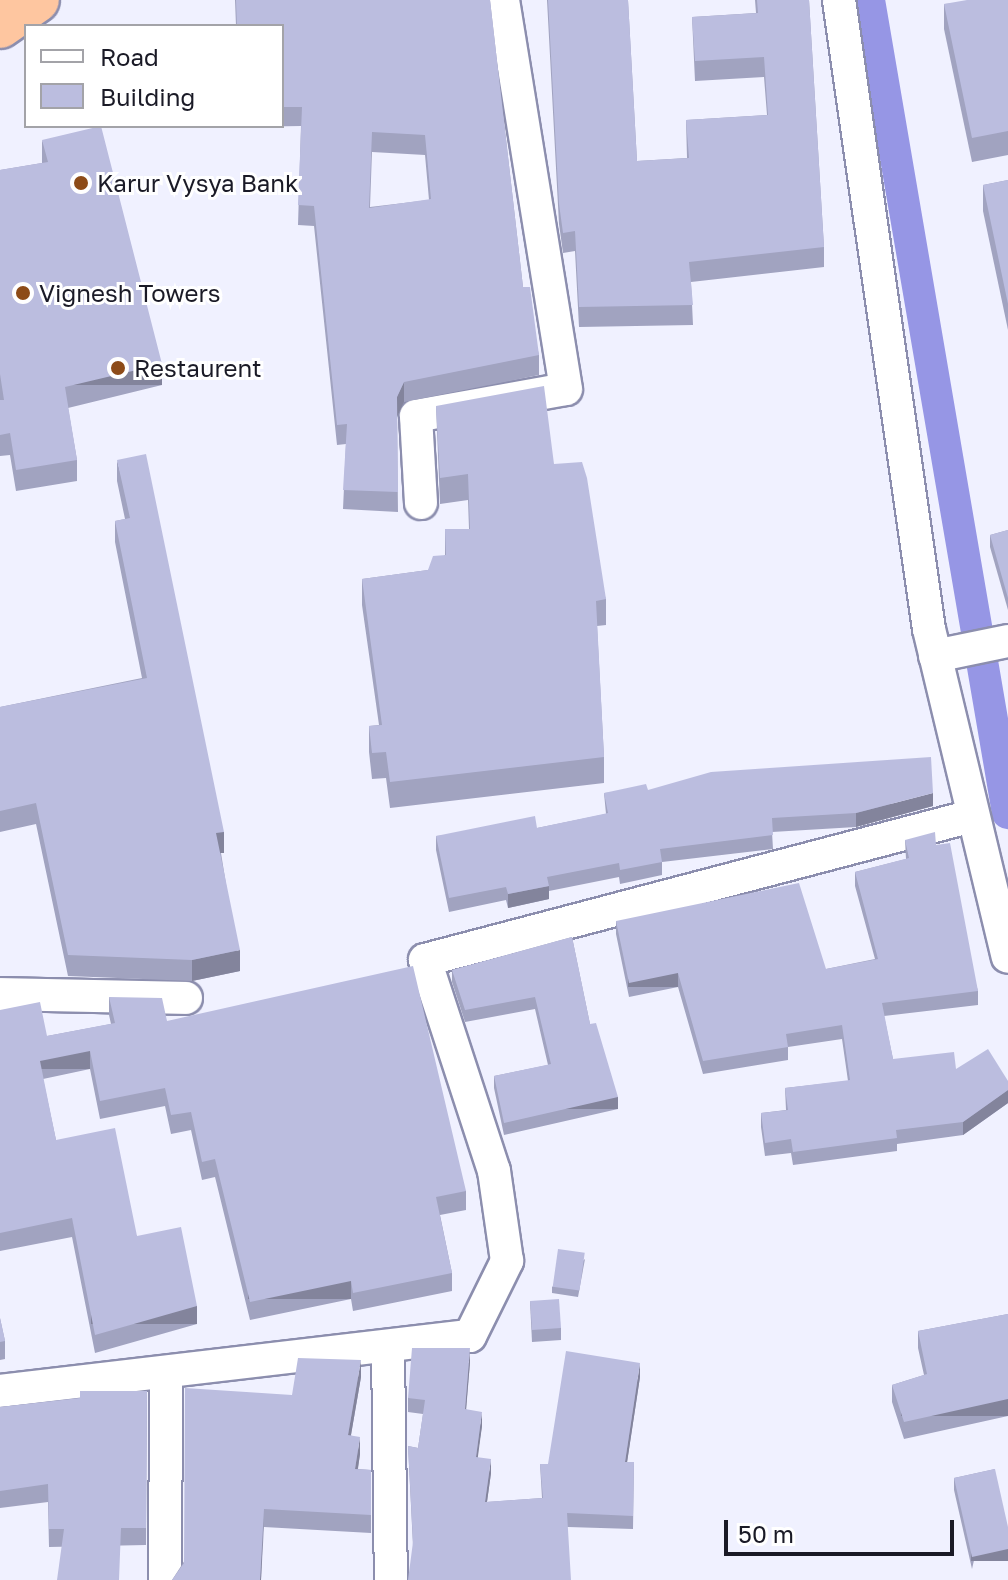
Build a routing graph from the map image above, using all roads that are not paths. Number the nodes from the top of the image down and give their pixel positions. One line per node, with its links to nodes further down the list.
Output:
1 (37, 0): 4 (highway)
2 (503, 0): 5 (street)
3 (839, 0): 7 (street)
4 (0, 26)
5 (421, 503)
6 (1008, 641): 7 (street)
7 (936, 656): 8 (street)
8 (968, 817): 9 (street); 12 (street)
9 (1008, 957)
10 (0, 994): 11 (street)
11 (186, 998)
12 (388, 1346): 13 (street); 16 (street)
13 (166, 1372): 14 (street); 15 (street)
14 (0, 1391)
15 (165, 1580)
16 (391, 1580)

